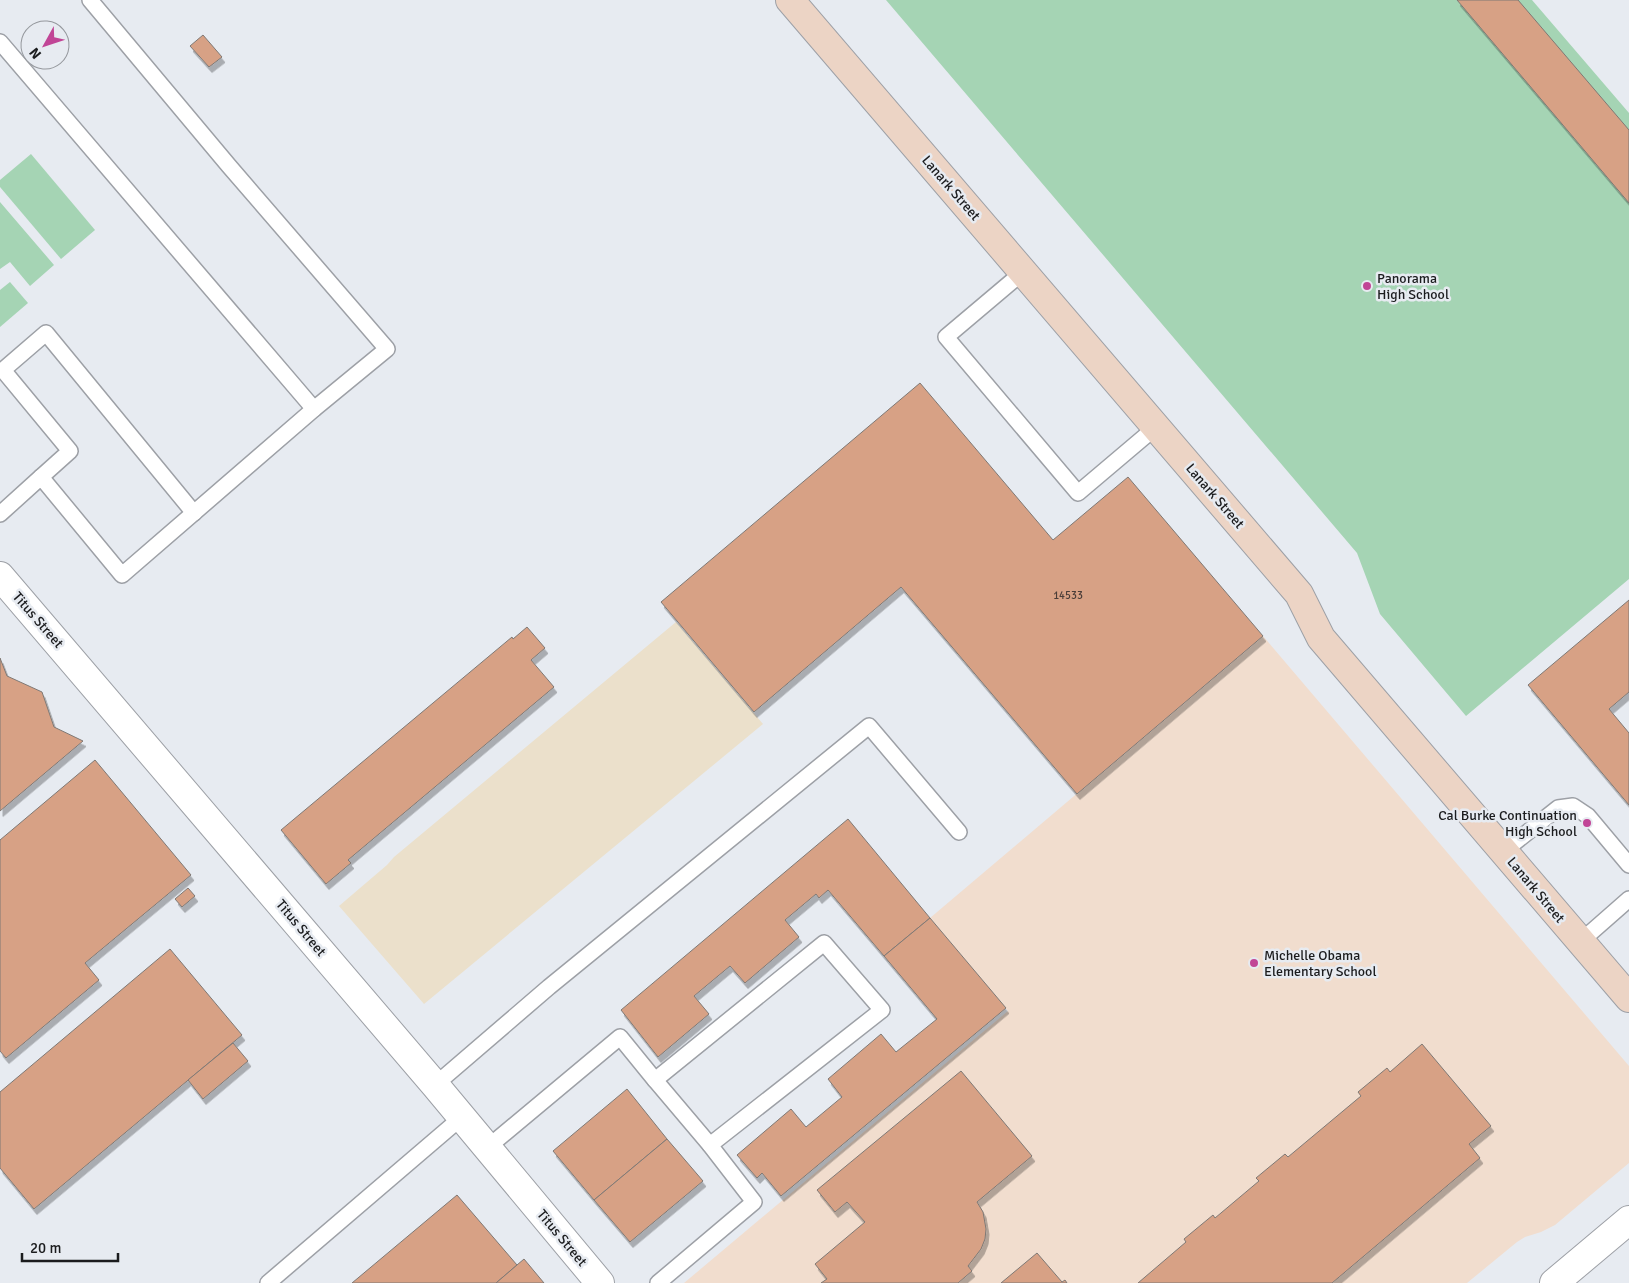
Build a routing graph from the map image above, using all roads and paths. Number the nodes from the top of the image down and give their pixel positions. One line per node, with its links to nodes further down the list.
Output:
1 (90, 0): 5 (lane)
2 (801, 4): 4 (street, Lanark Street)
3 (0, 42): 5 (lane)
4 (1023, 272): 6 (street, Lanark Street); 6 (lane)
5 (314, 409): 8 (lane)
6 (1156, 427): 12 (street, Lanark Street)
7 (41, 477): 8 (lane); 8 (lane); 9 (lane)
8 (194, 513)
9 (0, 514)
10 (1, 578): 18 (street, Titus Street)
11 (959, 832): 18 (lane)
12 (1504, 851): 13 (lane); 15 (street, Lanark Street)
13 (1629, 865)
14 (1629, 899): 15 (lane)
15 (1580, 942): 16 (street, Lanark Street)
16 (1629, 998)
17 (656, 1080): 20 (lane); 20 (lane); 21 (lane)
18 (435, 1085): 19 (street, Titus Street)
19 (462, 1117): 21 (street, Titus Street); 23 (lane)
20 (710, 1146): 25 (lane)
21 (487, 1148): 24 (street, Titus Street)
22 (1629, 1220): 26 (street)
23 (268, 1283)
24 (600, 1283)
25 (658, 1283)
26 (1554, 1283)

